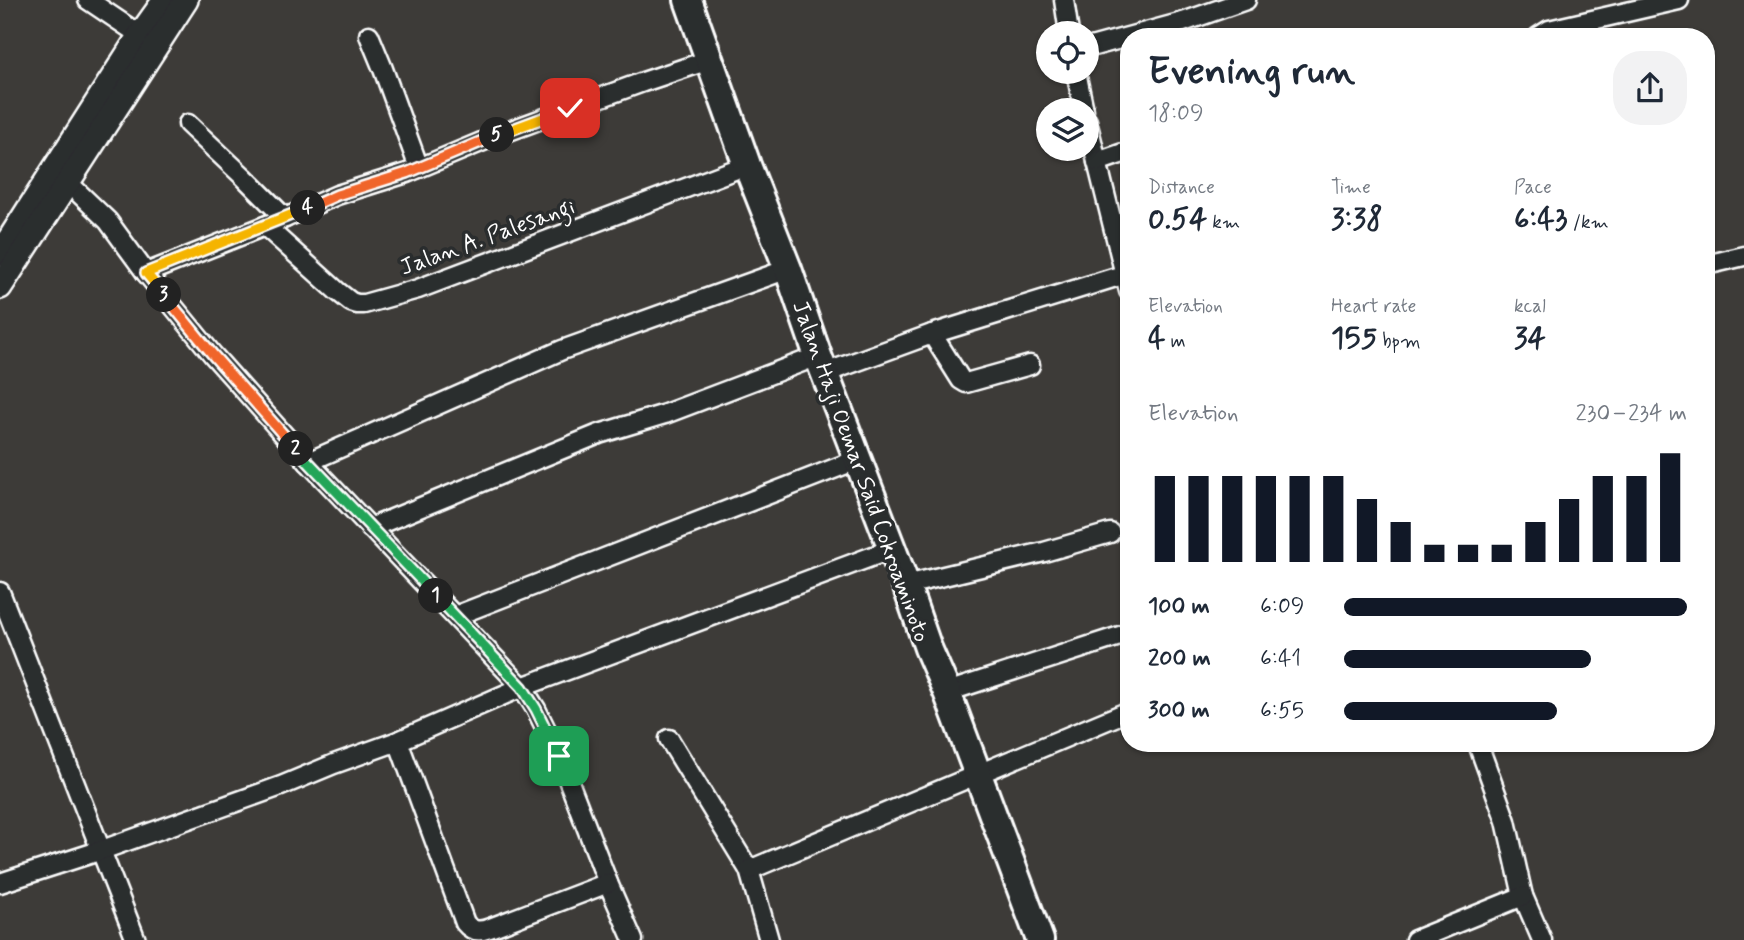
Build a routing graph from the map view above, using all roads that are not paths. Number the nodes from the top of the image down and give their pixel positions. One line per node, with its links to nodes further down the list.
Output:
1 (88, 0): 11 (street)
2 (165, 0): 11 (main road)
3 (186, 0): 21 (main road)
4 (688, 0): 15 (highway, Jalan Haji Oemar Said Cokroaminoto)
5 (1064, 0): 8 (street)
6 (1246, 0): 9 (street)
7 (1679, 0): 10 (street)
8 (1067, 21)
9 (1161, 28)
10 (1558, 28)
11 (139, 35): 21 (main road)
12 (369, 35): 20 (street)
13 (1120, 39): 14 (street)
14 (1099, 45)
15 (709, 60): 19 (highway, Jalan Haji Oemar Said Cokroaminoto); 20 (street)
16 (188, 124): 22 (street)
17 (1120, 154): 18 (street)
18 (1097, 162): 24 (street)
19 (747, 165): 23 (street, Jalan A. Palesangi); 28 (highway, Jalan Haji Oemar Said Cokroaminoto)
20 (419, 168): 22 (street)
21 (61, 176): 25 (main road); 29 (street); 31 (main road)
22 (285, 218): 23 (street)
23 (265, 226): 29 (street)
24 (1120, 252)
25 (0, 254)
26 (1744, 256): 27 (street)
27 (1715, 263)
28 (788, 270): 33 (highway, Jalan Haji Oemar Said Cokroaminoto); 36 (street)
29 (146, 273): 36 (street)
30 (1120, 282): 32 (street)
31 (0, 287)
32 (932, 334): 33 (street); 34 (street)
33 (822, 365): 35 (highway, Jalan Haji Oemar Said Cokroaminoto); 37 (street)
34 (1030, 365)
35 (859, 460): 39 (highway, Jalan Haji Oemar Said Cokroaminoto); 42 (street)
36 (308, 462): 37 (street)
37 (370, 528): 42 (street)
38 (1110, 533): 40 (street)
39 (892, 548): 40 (highway, Jalan Haji Oemar Said Cokroaminoto); 44 (street)
40 (906, 585): 45 (highway, Jalan Haji Oemar Said Cokroaminoto)
41 (0, 592): 51 (street)
42 (455, 617): 44 (street)
43 (1120, 636): 45 (street)
44 (522, 687): 48 (street); 54 (street)
45 (947, 692): 50 (highway, Jalan Haji Oemar Said Cokroaminoto)
46 (1120, 715): 50 (street)
47 (669, 739): 52 (street)
48 (398, 741): 51 (street); 54 (street)
49 (1481, 752): 55 (street)
50 (977, 775): 52 (street); 59 (highway, Jalan Haji Oemar Said Cokroaminoto)
51 (102, 850): 53 (street); 56 (street)
52 (749, 870): 58 (street)
53 (0, 883)
54 (608, 883): 57 (street)
55 (1523, 896): 60 (street); 61 (street)
56 (136, 940)
57 (632, 940)
58 (769, 940)
59 (1040, 940)
60 (1415, 940)
61 (1542, 940)

